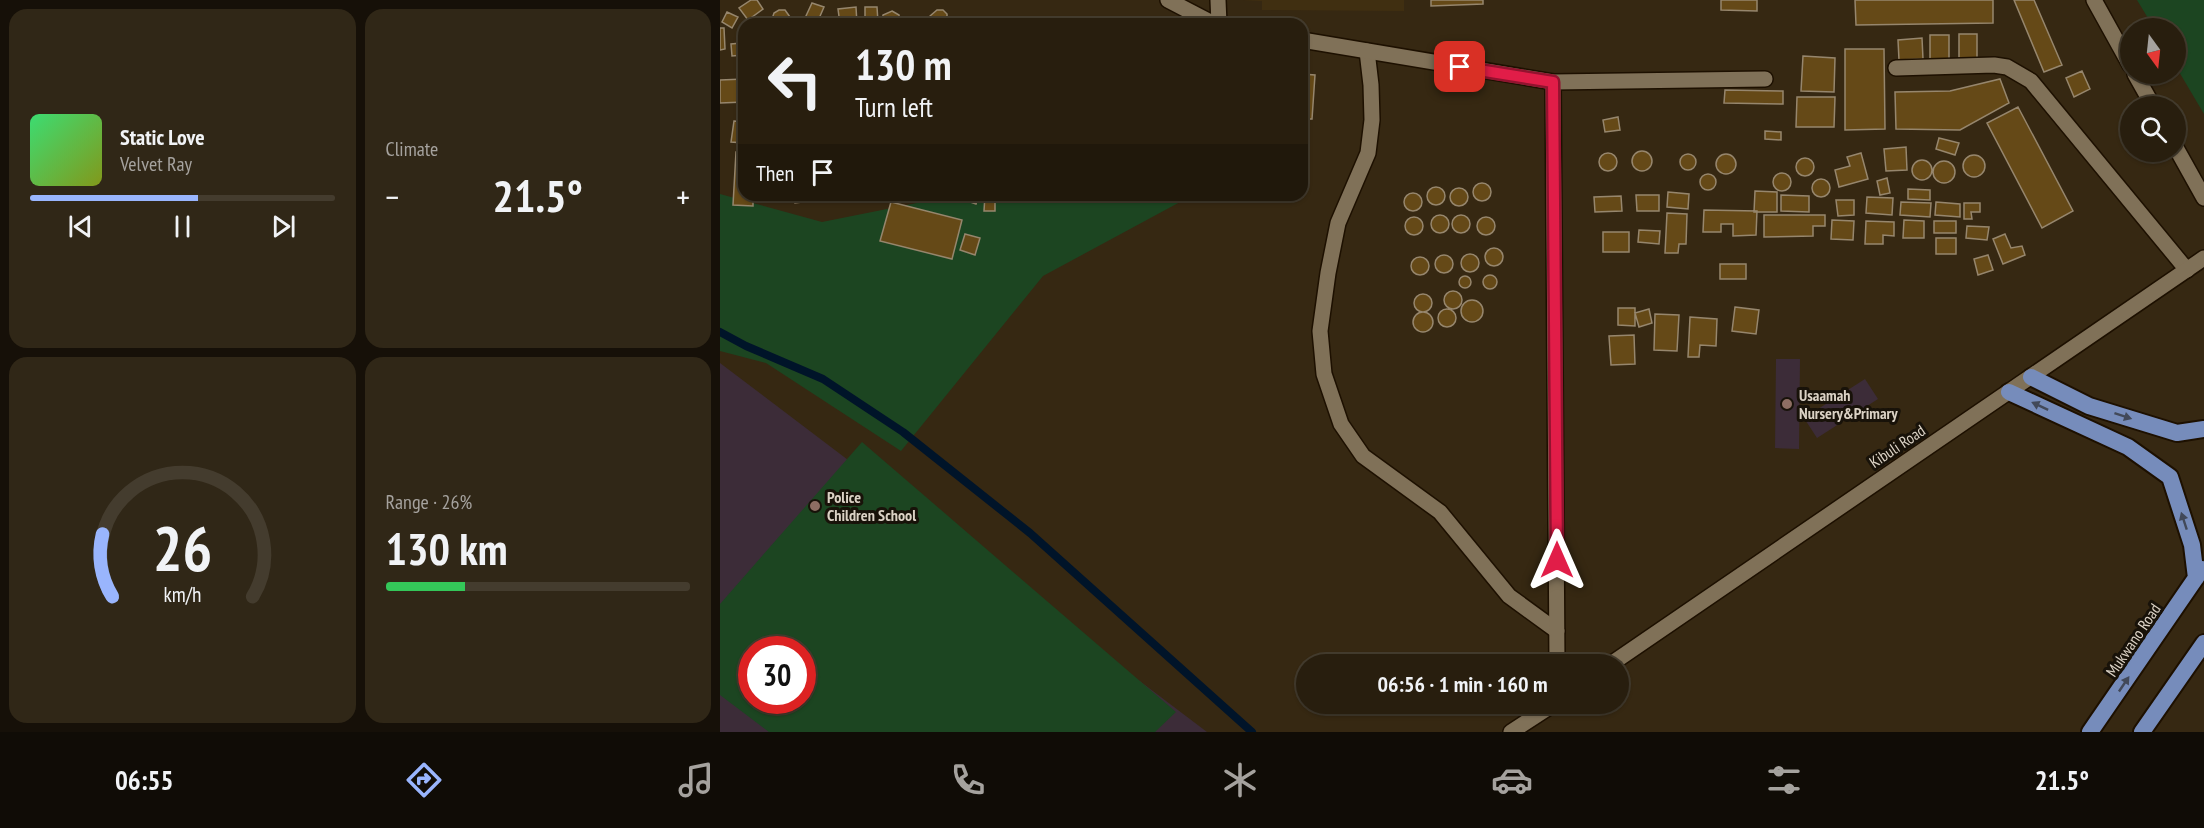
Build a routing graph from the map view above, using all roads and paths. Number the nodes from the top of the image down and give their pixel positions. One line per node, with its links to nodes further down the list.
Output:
1 (1168, 0): 4 (street)
2 (1218, 0): 5 (street)
3 (2094, 0): 7 (street)
4 (1204, 18)
5 (1216, 18)
6 (1308, 41): 8 (street)
7 (2120, 47)
8 (1368, 51): 11 (street); 20 (street)
9 (1896, 68): 15 (street)
10 (1766, 79): 11 (street)
11 (1553, 82): 20 (street)
12 (2184, 162): 13 (street)
13 (2204, 198)
14 (2204, 258): 15 (street, Kibuli Road)
15 (2187, 270): 16 (street, Kibuli Road)
16 (2031, 377): 17 (street, Kibuli Road); 18 (highway, one-way to 18)
17 (2009, 392): 19 (highway, one-way to 17); 23 (street, Kibuli Road)
18 (2204, 429)
19 (2200, 572): 26 (highway, Mukwano Road, one-way to 19)
20 (1557, 631): 22 (street)
21 (2204, 643): 27 (highway)
22 (1557, 654)
23 (1626, 654)
24 (1539, 714): 25 (street)
25 (1511, 732)
26 (2090, 732)
27 (2142, 732)

